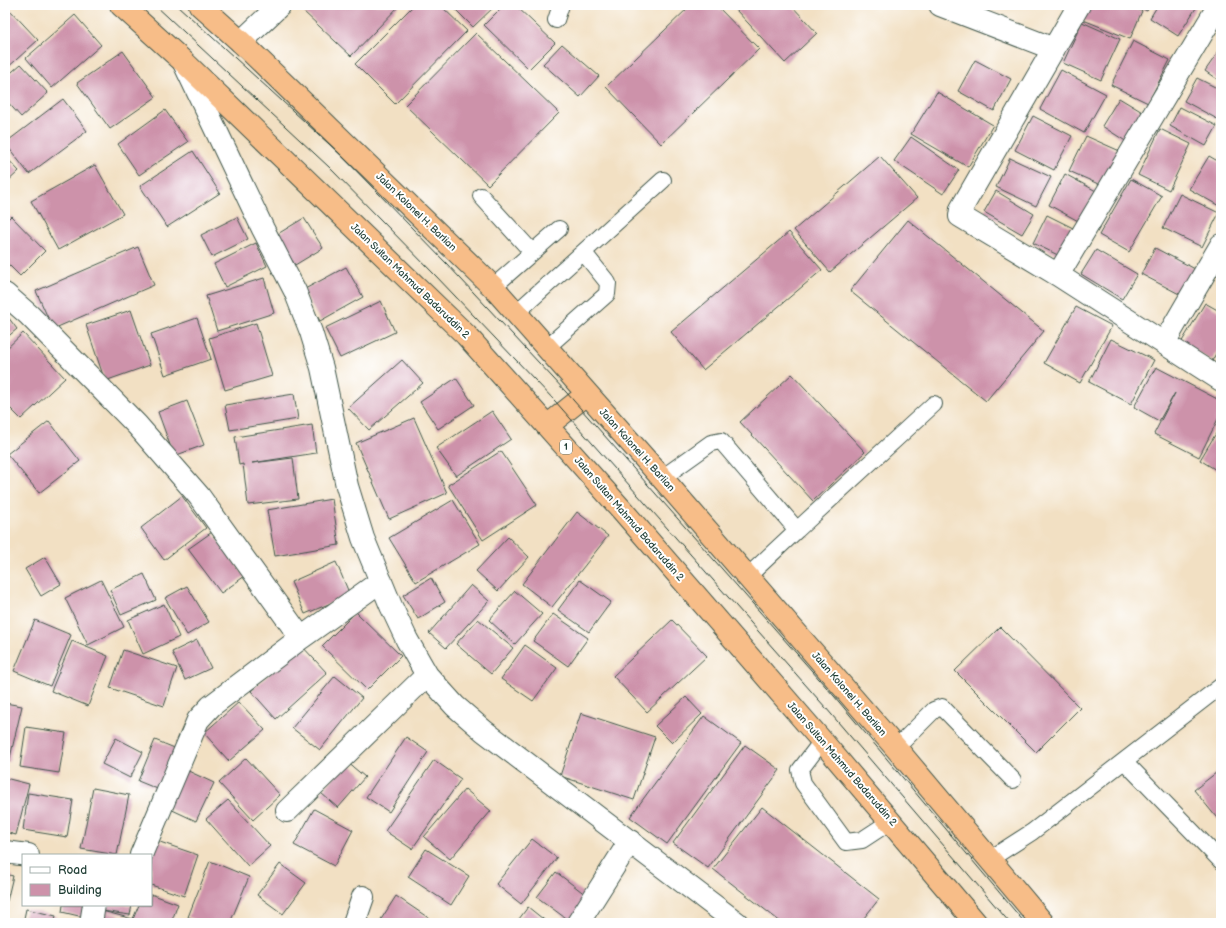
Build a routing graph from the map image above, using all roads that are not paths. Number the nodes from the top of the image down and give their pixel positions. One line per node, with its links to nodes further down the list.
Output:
1 (121, 5): 11 (highway, Jalan Sultan Mahmud Badaruddin 2 / 1)
2 (200, 5): 9 (highway, Jalan Kolonel H. Barlian)
3 (280, 5): 9 (street)
4 (561, 5): 8 (lane)
5 (940, 5): 10 (street)
6 (1079, 5): 10 (street)
7 (1219, 5): 18 (street)
8 (556, 20)
9 (241, 42): 19 (highway, Jalan Kolonel H. Barlian)
10 (1054, 49): 18 (street)
11 (184, 62): 27 (highway, Jalan Sultan Mahmud Badaruddin 2 / 1); 31 (street)
12 (664, 180): 17 (lane)
13 (481, 196): 16 (lane)
14 (559, 229): 16 (lane)
15 (1221, 245): 22 (street)
16 (532, 252): 19 (lane)
17 (584, 253): 21 (lane); 23 (lane)
18 (1058, 274): 22 (street)
19 (493, 287): 21 (highway, Jalan Kolonel H. Barlian)
20 (5, 294): 32 (street)
21 (516, 313): 23 (highway, Jalan Kolonel H. Barlian)
22 (1164, 344): 24 (street)
23 (546, 348): 25 (highway, Jalan Kolonel H. Barlian)
24 (1221, 380)
25 (587, 394): 27 (highway); 28 (highway, Jalan Kolonel H. Barlian)
26 (934, 404): 29 (lane)
27 (547, 426): 35 (highway, Jalan Sultan Mahmud Badaruddin 2 / 1)
28 (662, 478): 29 (lane); 30 (highway, Jalan Kolonel H. Barlian)
29 (797, 530): 30 (lane)
30 (747, 576): 36 (highway, Jalan Kolonel H. Barlian)
31 (381, 581): 32 (street); 33 (street)
32 (301, 638): 44 (street)
33 (427, 675): 39 (street); 41 (street)
34 (1221, 686): 37 (lane)
35 (822, 741): 40 (highway, Jalan Sultan Mahmud Badaruddin 2 / 1); 40 (lane)
36 (896, 748): 38 (lane); 45 (highway, Jalan Kolonel H. Barlian)
37 (1125, 762): 45 (lane); 46 (lane)
38 (1013, 780)
39 (287, 811)
40 (891, 821): 53 (highway, Jalan Sultan Mahmud Badaruddin 2 / 1)
41 (630, 841): 51 (street); 52 (street)
42 (5, 852): 43 (street)
43 (22, 854)
44 (141, 854)
45 (990, 860): 54 (highway, Jalan Kolonel H. Barlian)
46 (1221, 861)
47 (363, 896): 50 (street)
48 (94, 906): 49 (street)
49 (91, 923)
50 (354, 923)
51 (578, 923)
52 (737, 923)
53 (976, 923)
54 (1043, 923)

